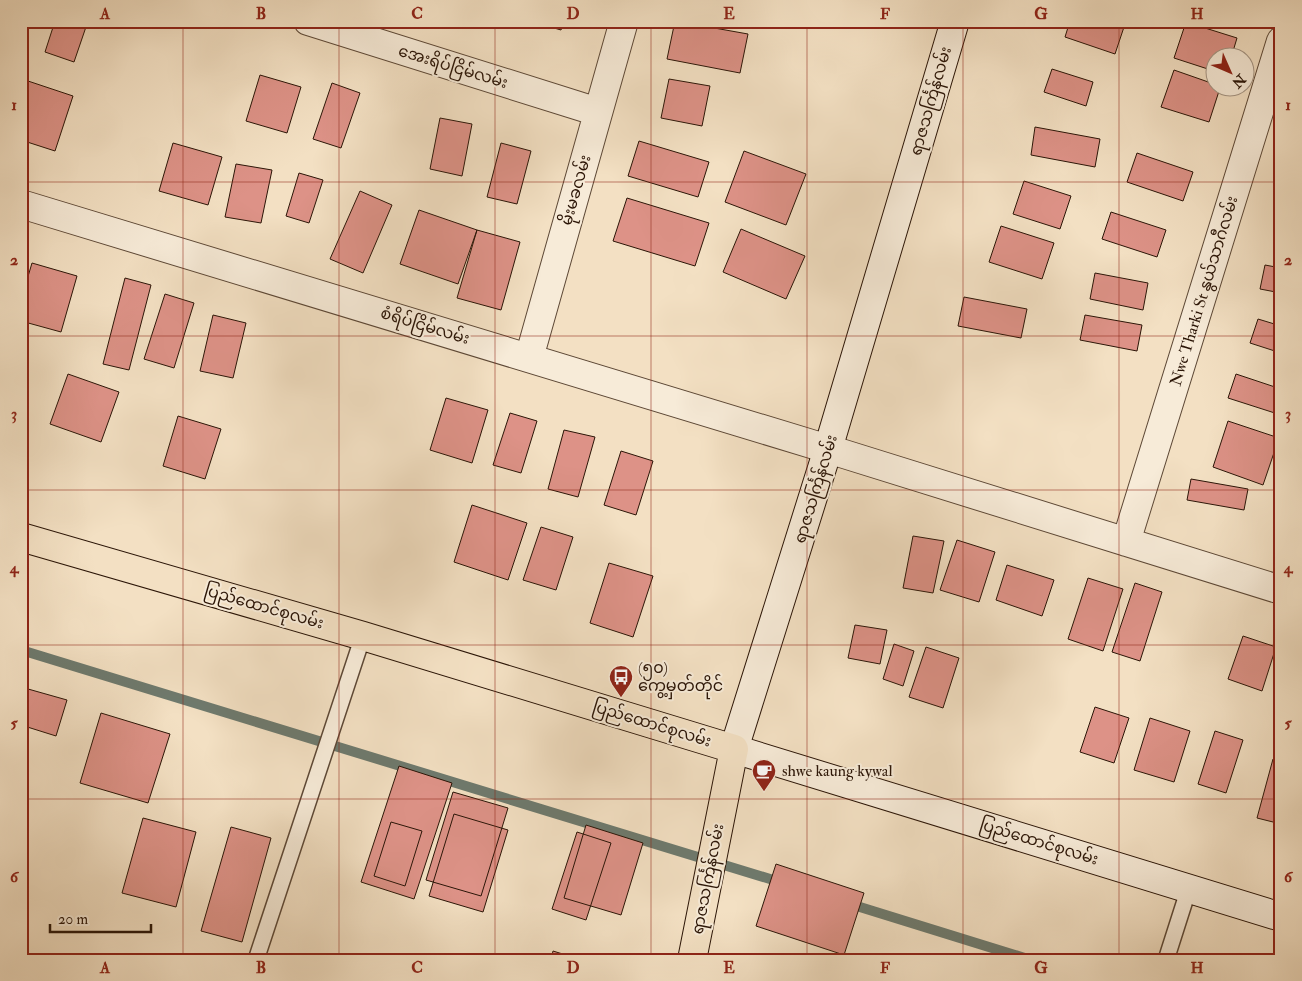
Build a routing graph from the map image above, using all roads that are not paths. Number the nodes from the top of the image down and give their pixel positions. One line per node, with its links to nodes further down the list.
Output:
1 (308, 21): 4 (street, အေးရိပ်ငြိမ်လမ်း)
2 (624, 21): 6 (street, မိုးမခလမ်း)
3 (955, 21): 9 (street, ရာဇသင်္ကြန်လမ်း)
4 (345, 27): 6 (street, အေးရိပ်ငြိမ်လမ်း)
5 (1281, 41): 11 (street, Nwe Tharki St နွယ်သာဂီလမ်း)
6 (598, 112): 8 (street, မိုးမခလမ်း)
7 (21, 204): 8 (street, စံရိပ်ငြိမ်လမ်း)
8 (529, 358): 9 (street, စံရိပ်ငြိမ်လမ်း)
9 (828, 449): 11 (street, စံရိပ်ငြိမ်လမ်း); 14 (street, ရာဇသင်္ကြန်လမ်း)
10 (21, 537): 13 (main road, ပြည်ထောင်စုလမ်း)
11 (1126, 542): 12 (street, စံရိပ်ငြိမ်လမ်း)
12 (1281, 590)
13 (363, 636): 14 (main road, ပြည်ထောင်စုလမ်း); 17 (lane)
14 (734, 748): 15 (street, ပြည်ထောင်စုလမ်း); 18 (main road, ရာဇသင်္ကြန်လမ်း)
15 (1189, 888): 16 (street, ပြည်ထောင်စုလမ်း); 19 (lane)
16 (1281, 917)
17 (256, 960)
18 (692, 960)
19 (1166, 960)

